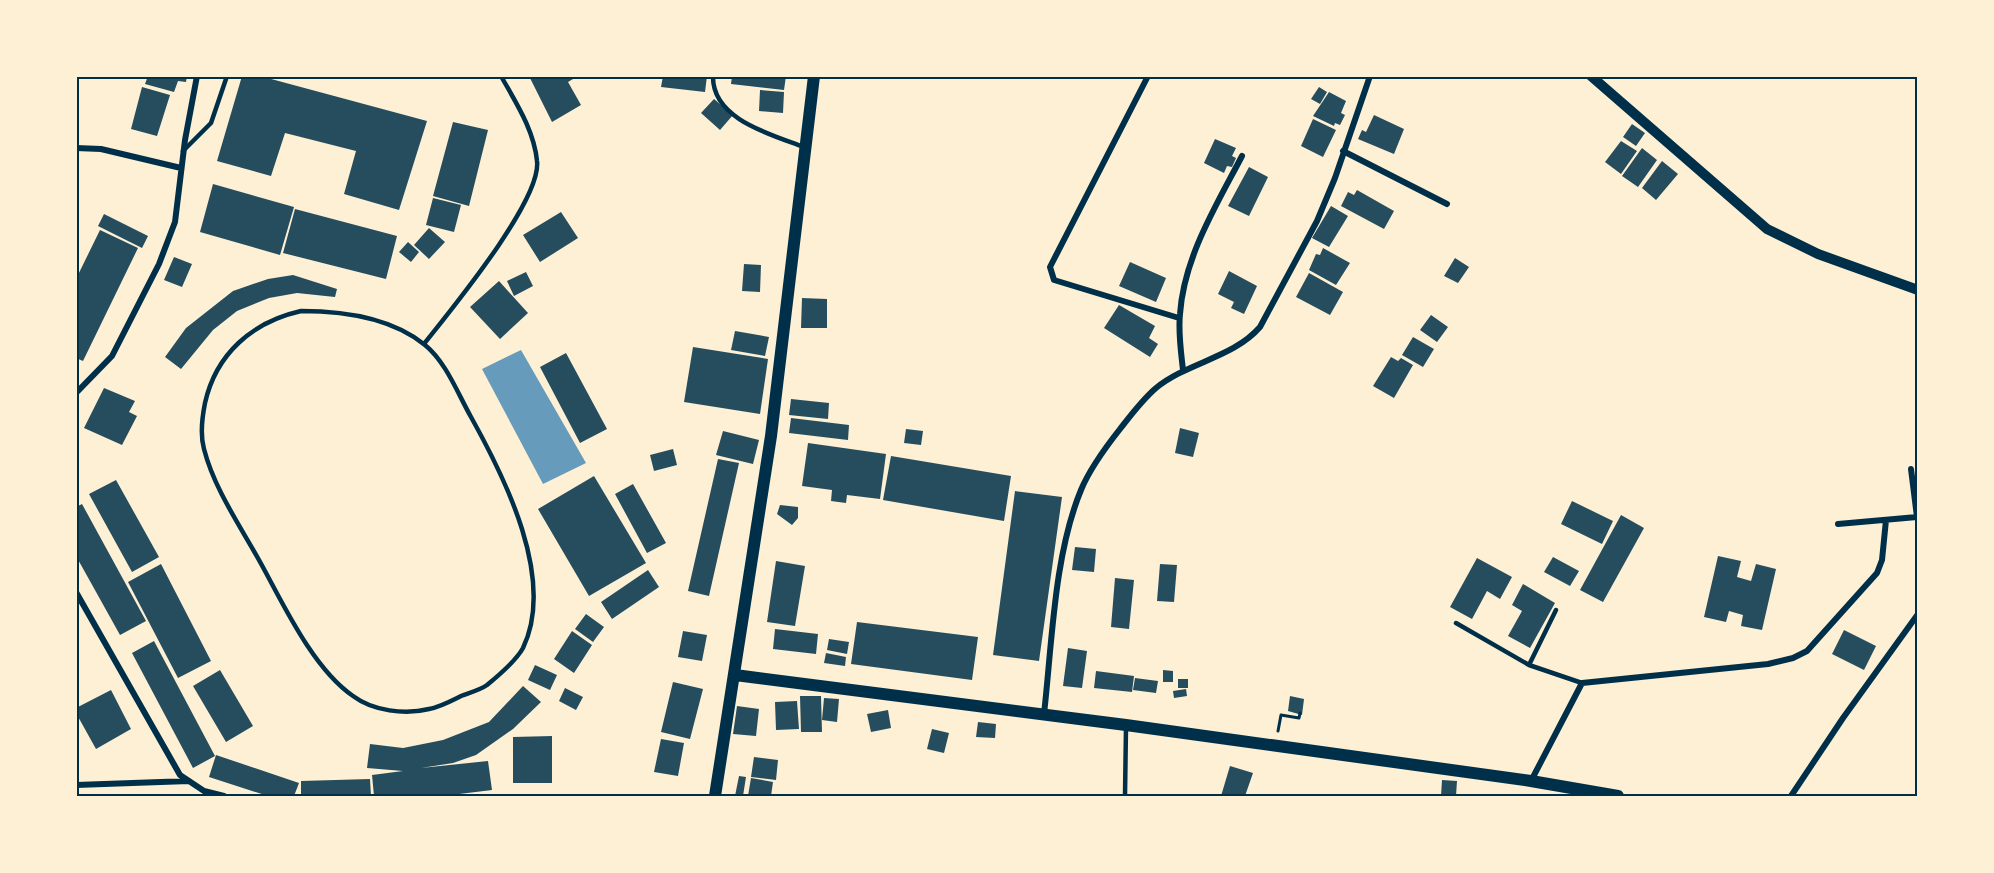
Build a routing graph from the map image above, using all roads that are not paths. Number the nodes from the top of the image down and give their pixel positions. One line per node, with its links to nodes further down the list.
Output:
1 (197, 76): 11 (street)
2 (227, 76): 11 (lane)
3 (501, 76): 18 (lane)
4 (713, 76): 10 (lane)
5 (814, 76): 10 (main road)
6 (1148, 76): 17 (street)
7 (1370, 76): 12 (street)
8 (1591, 76): 16 (street)
9 (76, 147): 14 (street)
10 (805, 147): 30 (main road)
11 (183, 151): 14 (street)
12 (1343, 151): 15 (street); 19 (street)
13 (1242, 156): 17 (street)
14 (181, 168): 20 (street)
15 (1447, 204)
16 (1917, 290)
17 (1179, 318): 19 (street)
18 (424, 344): 18 (lane)
19 (1183, 370): 32 (street)
20 (76, 393)
21 (1911, 469): 22 (street)
22 (1917, 518): 23 (street)
23 (1886, 520): 24 (street); 31 (street)
24 (1838, 524)
25 (76, 592): 34 (street)
26 (1556, 610): 29 (lane)
27 (1917, 614): 43 (street)
28 (1456, 623): 29 (lane)
29 (1530, 665): 31 (lane)
30 (735, 675): 32 (main road); 40 (main road)
31 (1582, 683): 35 (street)
32 (1044, 714): 33 (main road)
33 (1126, 725): 35 (main road); 41 (lane)
34 (189, 781): 36 (street); 38 (street)
35 (1531, 781): 37 (main road)
36 (76, 784)
37 (1583, 793): 42 (main road)
38 (204, 794): 39 (street)
39 (224, 796)
40 (715, 796)
41 (1125, 796)
42 (1618, 796)
43 (1791, 796)

